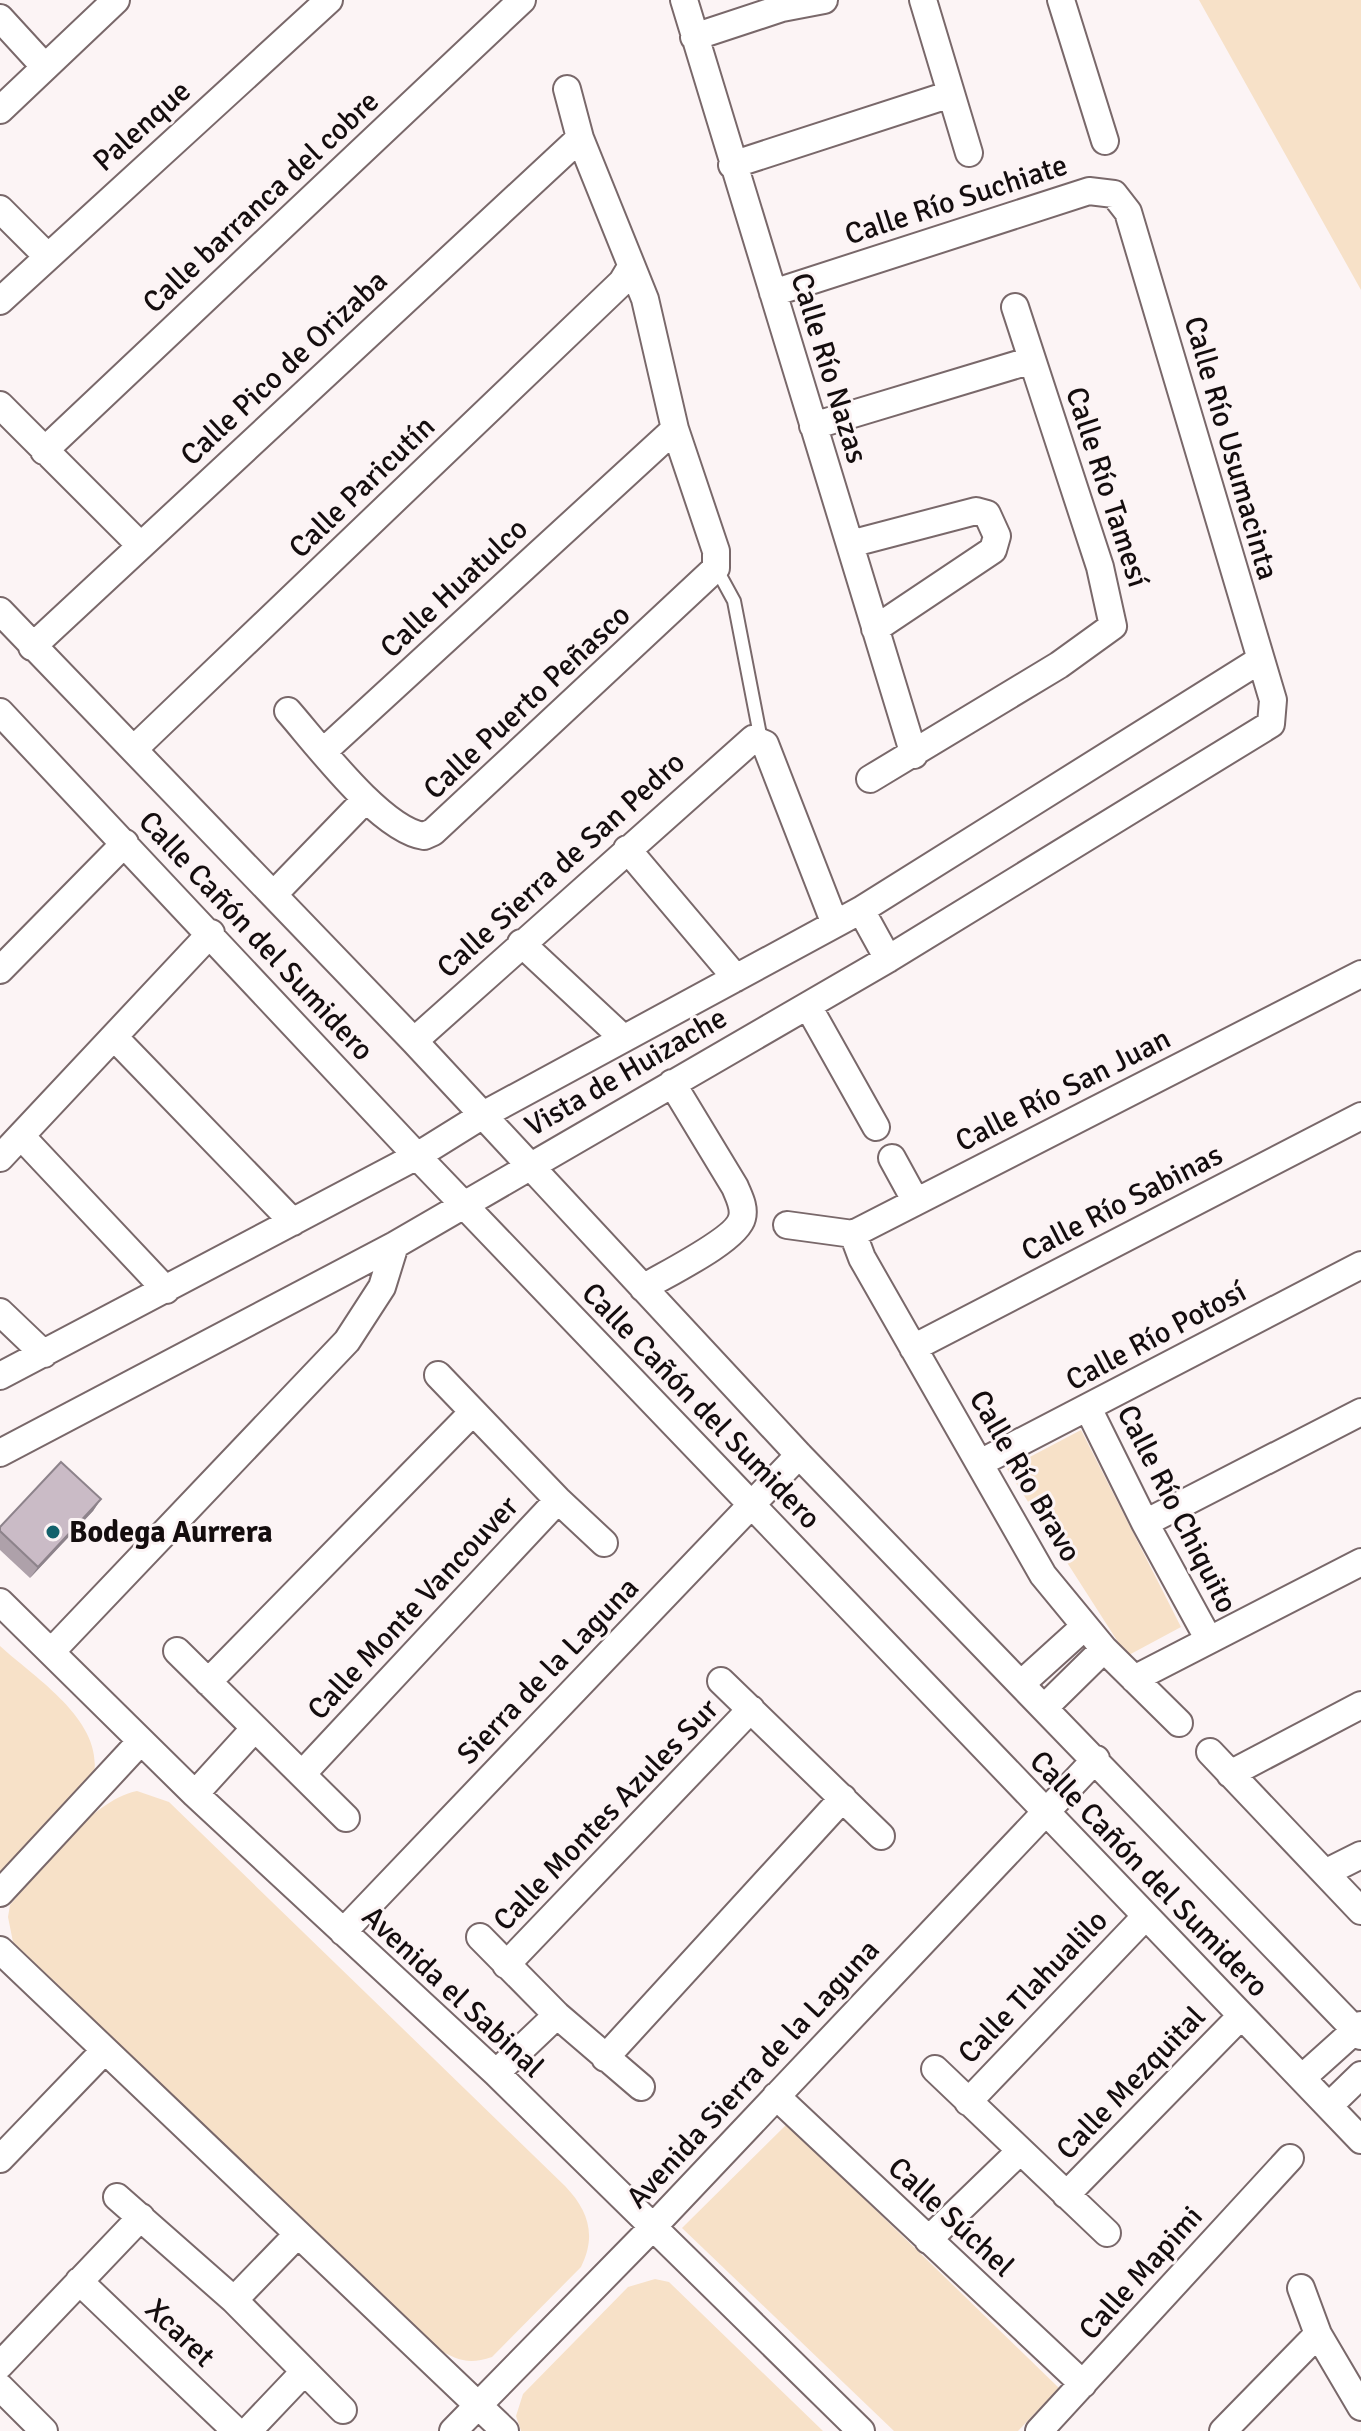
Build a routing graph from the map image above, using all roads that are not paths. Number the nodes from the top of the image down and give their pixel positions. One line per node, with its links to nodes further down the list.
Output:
1 (116, 0): 10 (street)
2 (329, 0): 20 (street, Palenque)
3 (522, 0): 29 (street, Calle barranca del cobre)
4 (684, 0): 9 (street, Calle Río Nazas)
5 (824, 0): 9 (street)
6 (923, 0): 12 (street)
7 (1061, 0): 15 (street)
8 (0, 18): 10 (street)
9 (694, 37): 17 (street, Calle Río Nazas)
10 (44, 66): 13 (street)
11 (567, 89): 14 (street)
12 (951, 94): 16 (street); 17 (street)
13 (0, 110)
14 (580, 138): 21 (street); 30 (street, Calle Pico de Orizaba)
15 (1105, 141)
16 (969, 153)
17 (732, 165): 22 (street, Calle Río Nazas)
18 (1114, 194): 22 (street, Calle Río Suchiate); 36 (street, Calle Río Usumacinta)
19 (0, 209): 20 (street)
20 (47, 256): 23 (street, Palenque)
21 (631, 267): 28 (street); 41 (street, Calle Paricutín)
22 (773, 293): 27 (street, Calle Río Nazas)
23 (0, 301)
24 (1015, 307): 25 (street)
25 (1032, 360): 27 (street, Calle Río Tamesí); 43 (street, Calle Río Tamesí)
26 (0, 405): 29 (street)
27 (813, 426): 31 (street, Calle Río Nazas)
28 (675, 429): 32 (street); 42 (street, Calle Huatulco)
29 (44, 451): 30 (street)
30 (139, 544): 35 (street, Calle Pico de Orizaba)
31 (850, 544): 34 (street, Calle Río Nazas); 34 (street)
32 (717, 564): 40 (lane); 45 (street, Calle Puerto Peñasco)
33 (0, 611): 35 (street, Calle Cañón del Sumidero)
34 (875, 629): 43 (street, Calle Río Nazas)
35 (32, 647): 41 (street, Calle Cañón del Sumidero)
36 (1260, 660): 39 (street, Calle Río Usumacinta); 49 (street, Vista de Huizache)
37 (288, 711): 42 (street)
38 (0, 712): 46 (street, Calle Cañón del Sumidero)
39 (1271, 724): 53 (street, Vista de Huizache)
40 (757, 740): 47 (street, Calle Sierra de San Pedro); 50 (street)
41 (134, 749): 48 (street, Calle Cañón del Sumidero)
42 (324, 751): 45 (street)
43 (914, 755): 44 (street)
44 (870, 779)
45 (366, 799): 48 (street)
46 (125, 843): 51 (street, Calle Cañón del Sumidero); 54 (street)
47 (627, 849): 52 (street, Calle Sierra de San Pedro); 56 (street)
48 (274, 894): 60 (street, Calle Cañón del Sumidero)
49 (861, 910): 50 (street, Vista de Huizache); 53 (street)
50 (835, 924): 56 (street, Vista de Huizache)
51 (211, 933): 58 (street); 66 (street, Calle Cañón del Sumidero)
52 (521, 943): 59 (street); 60 (street, Calle Sierra de San Pedro)
53 (888, 959): 57 (street, Vista de Huizache)
54 (0, 970)
55 (1361, 974): 70 (street, Calle Río San Juan)
56 (736, 978): 59 (street, Vista de Huizache)
57 (808, 1006): 61 (street, Vista de Huizache); 64 (street)
58 (115, 1038): 65 (street); 72 (street)
59 (623, 1038): 62 (street, Vista de Huizache)
60 (414, 1041): 62 (street, Calle Cañón del Sumidero)
61 (672, 1083): 69 (street, Vista de Huizache); 77 (street)
62 (483, 1115): 66 (street, Vista de Huizache); 69 (street, Calle Cañón del Sumidero)
63 (1361, 1116): 80 (street, Calle Río Sabinas)
64 (876, 1127)
65 (21, 1136): 67 (street); 78 (street)
66 (417, 1156): 71 (street, Calle Cañón del Sumidero); 72 (street, Vista de Huizache)
67 (0, 1158)
68 (892, 1158): 70 (street)
69 (530, 1165): 71 (street, Vista de Huizache); 77 (street, Calle Cañón del Sumidero)
70 (915, 1200): 74 (street, Calle Río San Juan)
71 (464, 1203): 75 (street, Vista de Huizache); 91 (street, Calle Cañón del Sumidero)
72 (293, 1222): 78 (street, Vista de Huizache)
73 (787, 1225): 74 (street)
74 (853, 1234): 80 (street, Calle Río Bravo)
75 (395, 1245): 87 (street, Vista de Huizache); 100 (street)
76 (1361, 1265): 84 (street, Calle Río Potosí)
77 (643, 1288): 88 (street, Calle Cañón del Sumidero)
78 (166, 1290): 81 (street, Vista de Huizache)
79 (0, 1312): 81 (street)
80 (913, 1348): 89 (street, Calle Río Bravo)
81 (44, 1354): 83 (street, Vista de Huizache)
82 (438, 1375): 86 (street, Calle Monte Vancouver)
83 (0, 1376)
84 (1088, 1408): 89 (street, Calle Río Potosí); 92 (street, Calle Río Chiquito)
85 (1361, 1412): 92 (street)
86 (472, 1413): 90 (street, Calle Monte Vancouver); 103 (street)
87 (0, 1453)
88 (799, 1455): 91 (street, Sierra de la Laguna); 104 (street, Calle Cañón del Sumidero)
89 (980, 1463): 96 (street, Calle Río Bravo)
90 (558, 1500): 93 (street); 113 (street, Calle Monte Vancouver)
91 (751, 1504): 117 (street, Calle Cañón del Sumidero); 125 (street, Sierra de la Laguna)
92 (1145, 1523): 97 (street, Calle Río Chiquito)
93 (604, 1543)
94 (1361, 1562): 97 (street)
95 (0, 1602): 100 (street, Avenida el Sabinal)
96 (1084, 1627): 98 (street, Calle Río Bravo); 104 (street)
97 (1209, 1640): 101 (street)
98 (1104, 1649): 101 (street, Calle Río Bravo); 106 (street)
99 (177, 1651): 103 (street)
100 (51, 1652): 110 (street, Avenida el Sabinal)
101 (1134, 1679): 108 (street, Calle Río Bravo)
102 (721, 1681): 107 (street)
103 (208, 1682): 109 (street)
104 (1022, 1683): 106 (street, Calle Cañón del Sumidero)
105 (1361, 1705): 114 (street)
106 (1045, 1707): 112 (street, Calle Cañón del Sumidero)
107 (751, 1709): 116 (street); 128 (street, Calle Montes Azules Sur)
108 (1179, 1723)
109 (255, 1728): 113 (street); 115 (street)
110 (141, 1741): 115 (street, Avenida el Sabinal); 122 (street)
111 (1210, 1752): 114 (street)
112 (1096, 1759): 117 (street, Avenida Sierra de la Laguna); 131 (street, Calle Cañón del Sumidero)
113 (303, 1773): 118 (street)
114 (1230, 1774): 121 (street)
115 (195, 1794): 125 (street, Avenida el Sabinal)
116 (843, 1798): 119 (street); 133 (street)
117 (1044, 1812): 124 (street, Calle Cañón del Sumidero); 139 (street, Avenida Sierra de la Laguna)
118 (346, 1818)
119 (881, 1836)
120 (1361, 1855): 121 (street)
121 (1325, 1873): 123 (street)
122 (0, 1893)
123 (1361, 1911)
124 (1145, 1917): 130 (street, Calle Cañón del Sumidero); 140 (street, Calle Tlahualilo)
125 (343, 1932): 135 (street, Avenida el Sabinal)
126 (480, 1937): 128 (street)
127 (0, 1950): 132 (street)
128 (506, 1965): 129 (street)
129 (557, 2015): 133 (street); 135 (street)
130 (1241, 2016): 137 (street, Calle Cañón del Sumidero); 146 (street, Calle Mezquital)
131 (1359, 2030): 137 (street)
132 (105, 2050): 145 (street); 151 (street)
133 (605, 2058): 138 (street)
134 (935, 2069): 140 (street)
135 (496, 2073): 149 (street, Avenida el Sabinal)
136 (1361, 2075): 141 (street)
137 (1302, 2078): 141 (street, Calle Cañón del Sumidero)
138 (641, 2087)
139 (776, 2096): 149 (street, Avenida Sierra de la Laguna); 152 (street, Calle Súchel)
140 (968, 2102): 143 (street)
141 (1330, 2105): 142 (street, Calle Cañón del Sumidero)
142 (1361, 2140)
143 (1020, 2151): 146 (street); 152 (street)
144 (1290, 2158): 159 (street, Calle Mapimi)
145 (0, 2159)
146 (1066, 2195): 150 (street)
147 (117, 2197): 148 (street, Xcaret)
148 (141, 2217): 153 (street); 155 (street, Xcaret)
149 (651, 2229): 161 (street, Avenida Sierra de la Laguna); 169 (street, Avenida el Sabinal)
150 (1107, 2233)
151 (297, 2235): 155 (street, Xcaret); 161 (street)
152 (928, 2240): 159 (street, Calle Súchel)
153 (79, 2281): 157 (street); 165 (street, Xcaret)
154 (1301, 2288): 156 (street)
155 (234, 2300): 158 (street, Xcaret)
156 (1318, 2334): 162 (street); 171 (street)
157 (0, 2365)
158 (304, 2372): 163 (street, Xcaret); 166 (street)
159 (1083, 2384): 170 (street, Calle Mapimi)
160 (0, 2387): 164 (street)
161 (478, 2404): 167 (street, Avenida Sierra de la Laguna); 168 (street)
162 (1361, 2407)
163 (343, 2410)
164 (44, 2431)
165 (236, 2431)
166 (248, 2431)
167 (453, 2431)
168 (505, 2431)
169 (861, 2431)
170 (1039, 2431)
171 (1223, 2431)

